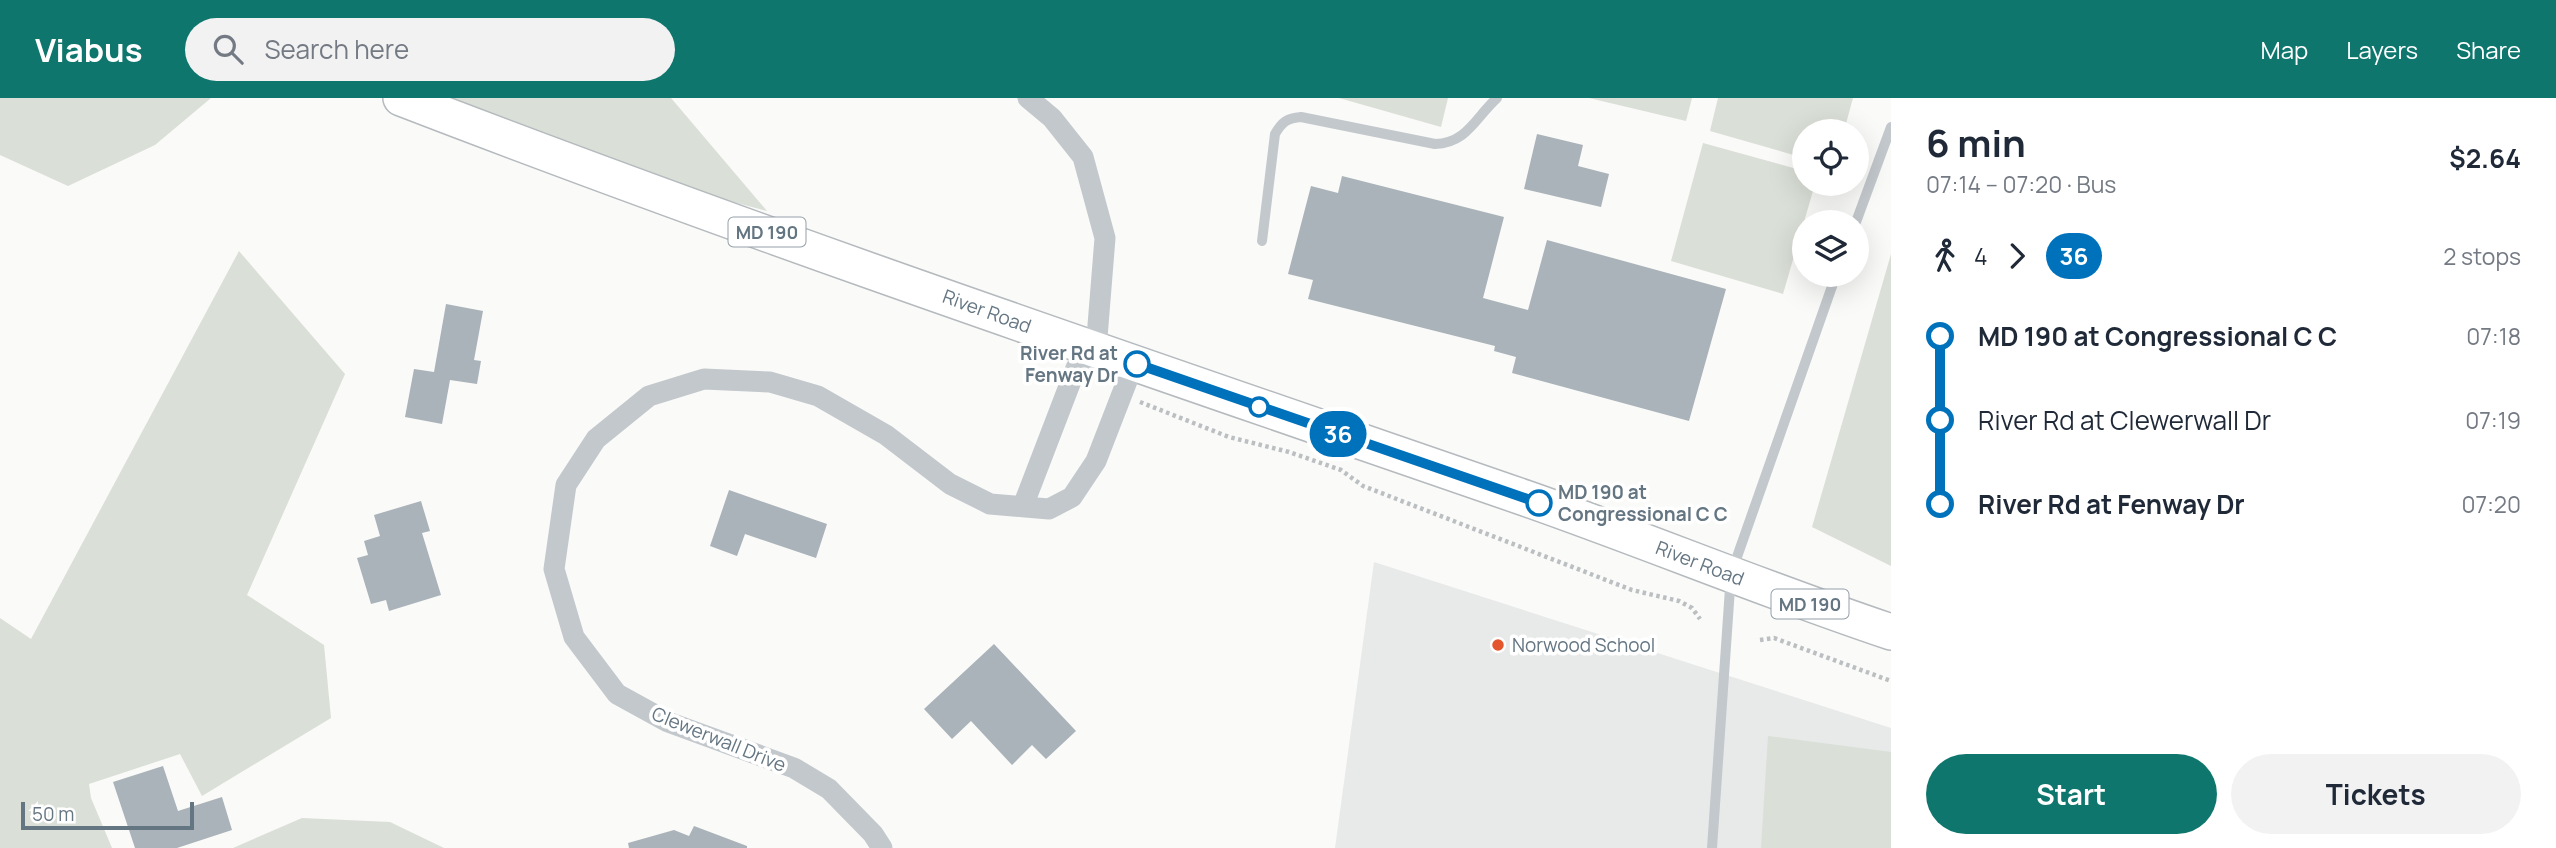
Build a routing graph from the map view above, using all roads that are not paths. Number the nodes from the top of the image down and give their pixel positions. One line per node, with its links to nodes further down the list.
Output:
1 (401, 98): 8 (main road, River Road / MD 190)
2 (1028, 98): 8 (street)
3 (1497, 98): 6 (lane)
4 (1891, 127): 5 (lane)
5 (1860, 210)
6 (1262, 241)
7 (1832, 287): 11 (lane)
8 (1096, 350): 9 (main road, River Road / MD 190); 10 (street)
9 (1134, 363): 10 (street, Clewerwall Drive); 11 (main road, River Road / MD 190)
10 (1023, 506): 13 (street, Clewerwall Drive)
11 (1731, 574): 12 (main road, River Road / MD 190); 14 (lane)
12 (1891, 632)
13 (882, 848)
14 (1712, 848)

